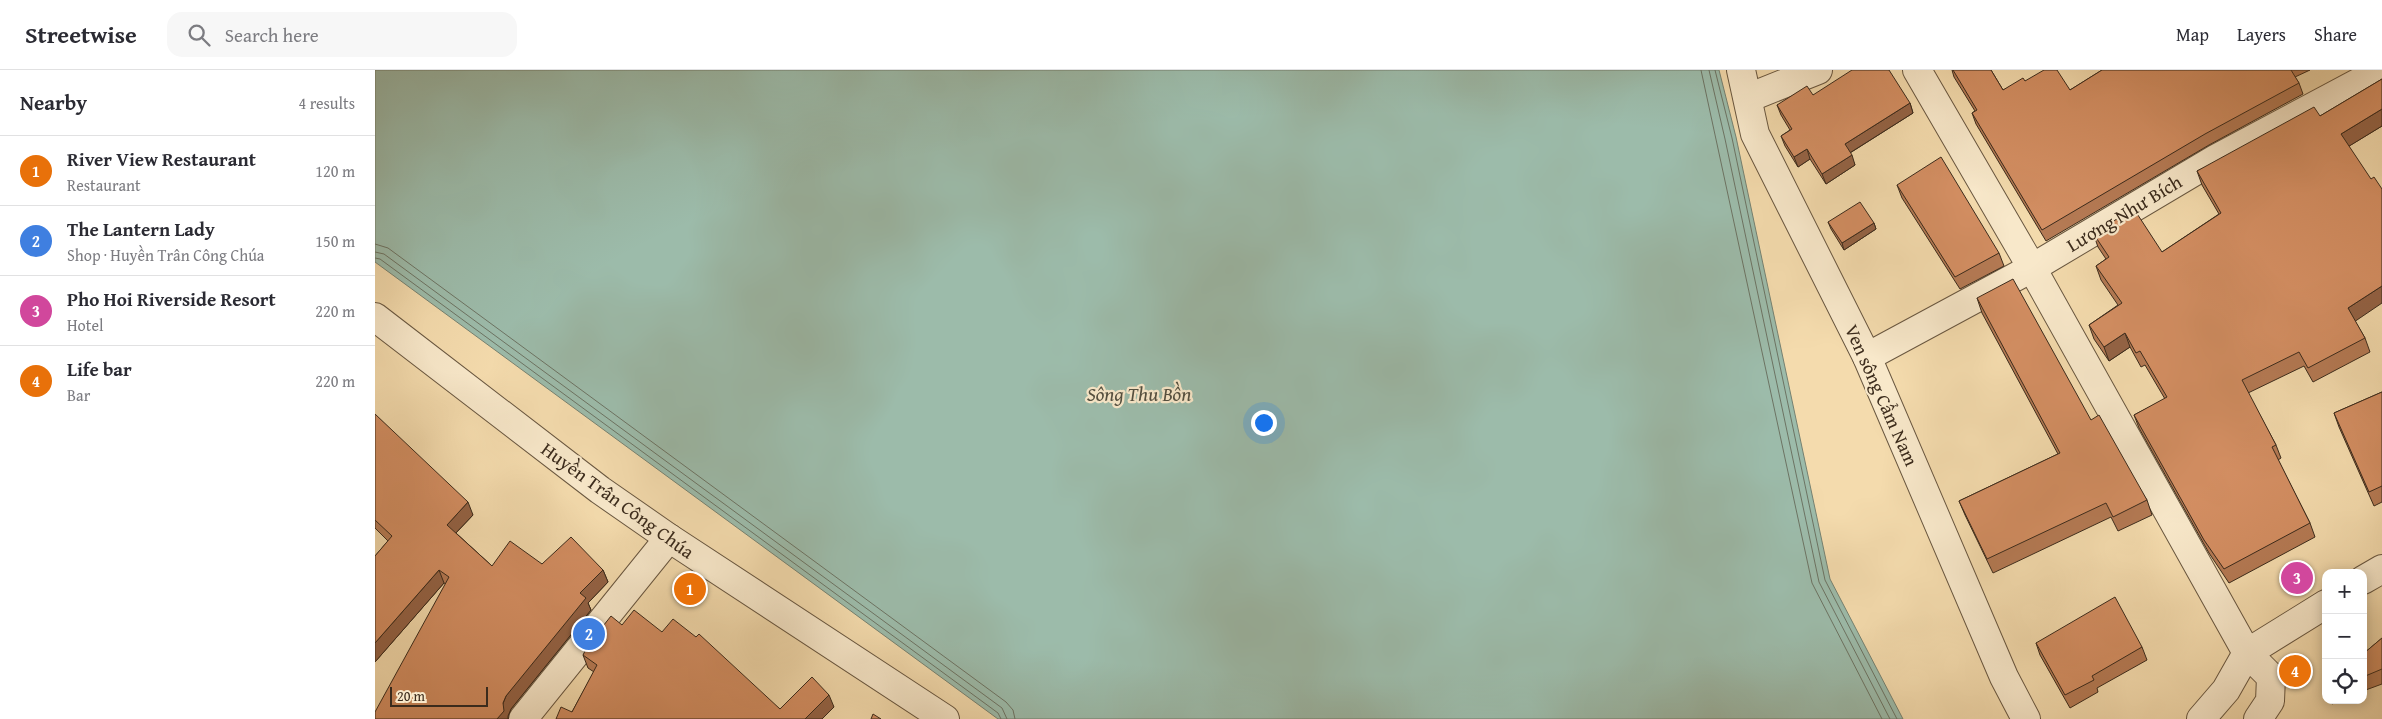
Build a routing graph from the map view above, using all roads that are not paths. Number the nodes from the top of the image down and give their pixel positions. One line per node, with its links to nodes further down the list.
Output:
1 (1741, 70): 5 (street, Ven sông Cẩm Nam)
2 (1818, 70): 5 (street)
3 (1917, 70): 6 (street)
4 (2382, 70): 6 (street, Lương Như Bích)
5 (1748, 98): 8 (street, Ven sông Cẩm Nam)
6 (2032, 268): 8 (street, Lương Như Bích); 13 (street)
7 (375, 317): 9 (street, Huyền Trân Công Chúa)
8 (1867, 357): 16 (street, Ven sông Cẩm Nam)
9 (669, 538): 14 (street); 15 (street, Huyền Trân Công Chúa)
10 (2382, 569): 11 (street)
11 (2367, 578)
12 (2322, 606): 13 (street)
13 (2247, 652): 17 (street); 18 (street)
14 (523, 719)
15 (945, 719)
16 (2026, 719)
17 (2201, 719)
18 (2258, 719)

